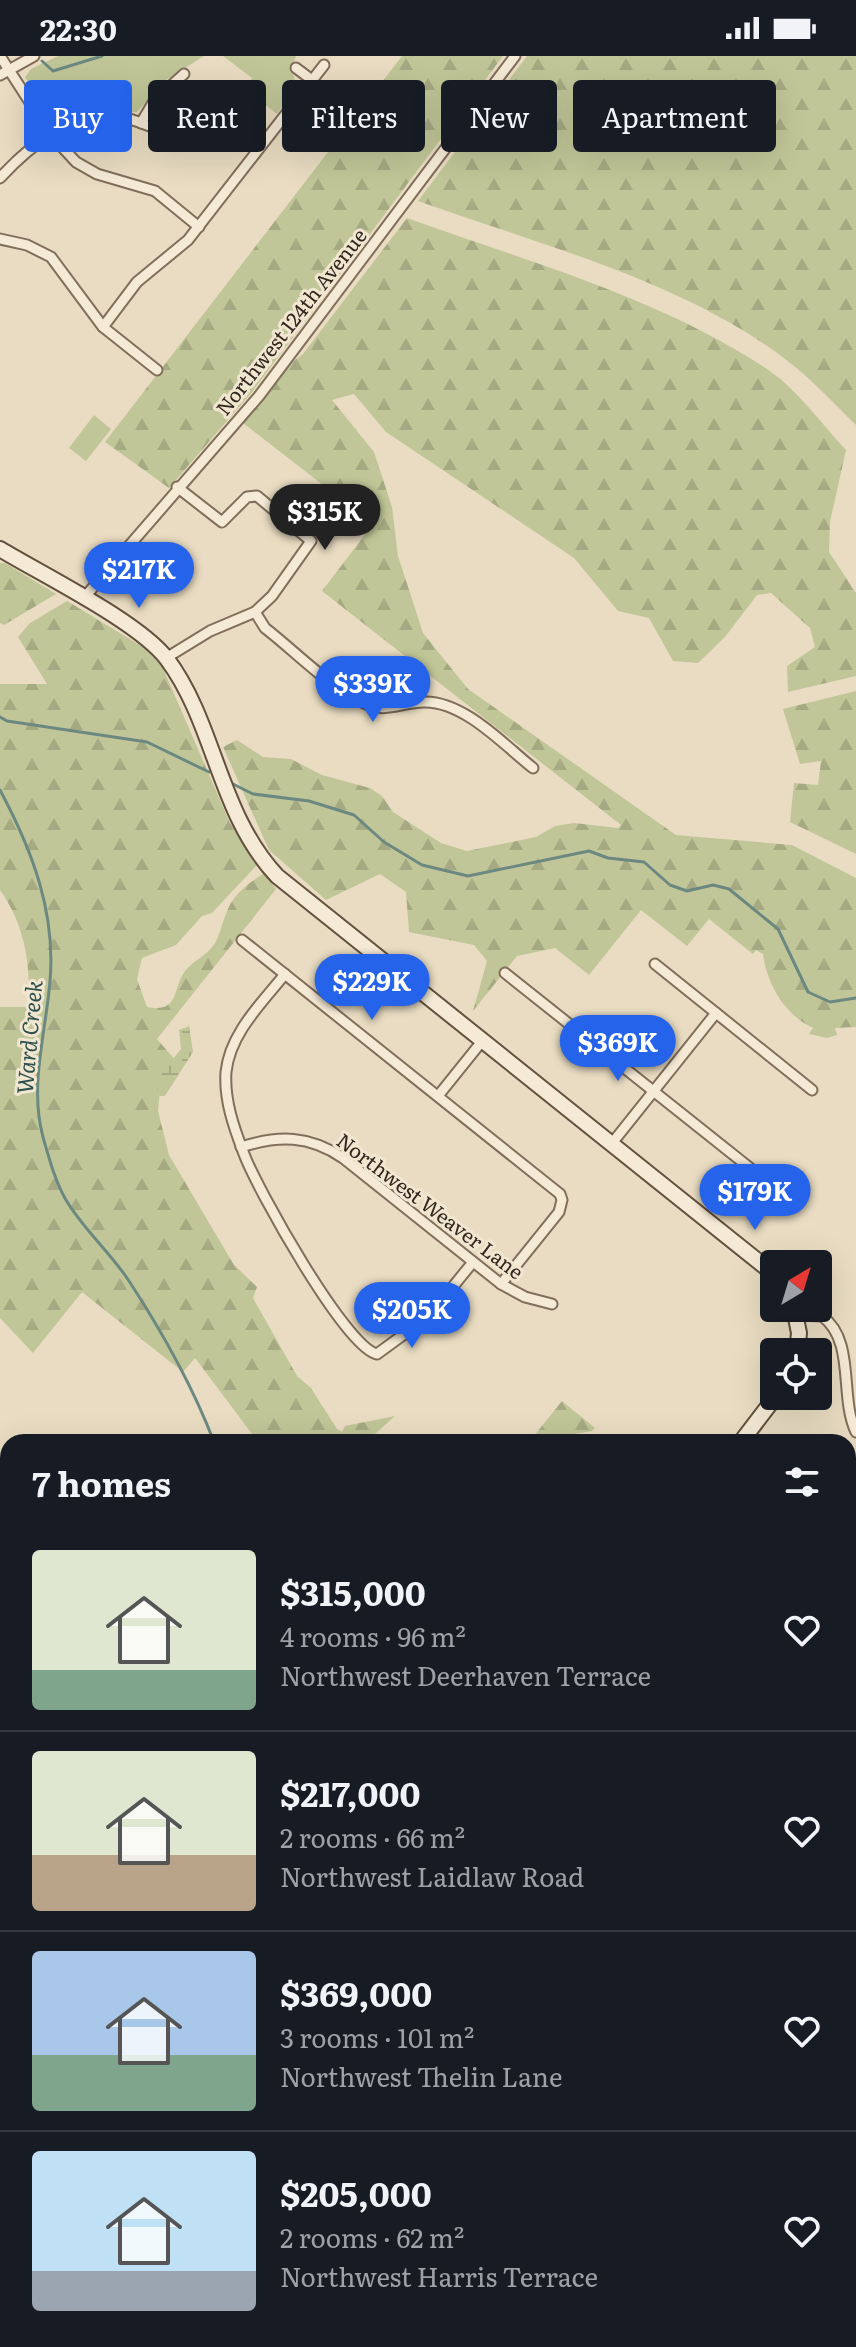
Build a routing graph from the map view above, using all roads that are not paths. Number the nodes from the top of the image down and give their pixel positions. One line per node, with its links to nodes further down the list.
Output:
1 (0, 56): 6 (street)
2 (34, 56): 6 (street)
3 (515, 56): 21 (street, Northwest 124th Avenue)
4 (324, 65): 8 (street)
5 (296, 68): 8 (street)
6 (4, 74): 9 (street)
7 (184, 74): 12 (street)
8 (312, 80)
9 (24, 100)
10 (282, 119): 17 (street)
11 (132, 121): 12 (street)
12 (141, 123): 13 (street)
13 (148, 126)
14 (25, 152): 16 (street)
15 (67, 152): 17 (street)
16 (0, 178)
17 (199, 227): 19 (street)
18 (0, 239): 19 (street)
19 (103, 327): 20 (street)
20 (157, 370)
21 (177, 487): 23 (street, Northwest 124th Avenue); 24 (street)
22 (0, 549): 23 (street)
23 (83, 599): 25 (street)
24 (255, 612): 25 (street); 26 (street)
25 (166, 658): 32 (street)
26 (533, 768)
27 (242, 940): 30 (street)
28 (655, 964): 31 (street)
29 (505, 973): 34 (street)
30 (285, 974): 35 (street); 37 (street)
31 (716, 1013): 33 (street); 34 (street)
32 (483, 1040): 35 (street); 36 (street)
33 (812, 1090)
34 (653, 1091): 36 (street); 38 (street)
35 (438, 1096): 41 (street)
36 (613, 1142): 40 (street)
37 (241, 1147): 39 (street, Northwest Weaver Lane); 39 (street)
38 (750, 1168)
39 (473, 1262): 41 (street, Northwest Weaver Lane)
40 (760, 1263)
41 (501, 1284): 42 (street, Northwest Weaver Lane)
42 (552, 1304)
43 (828, 1322): 45 (street)
44 (765, 1410): 46 (street)
45 (856, 1432)
46 (747, 1434)

